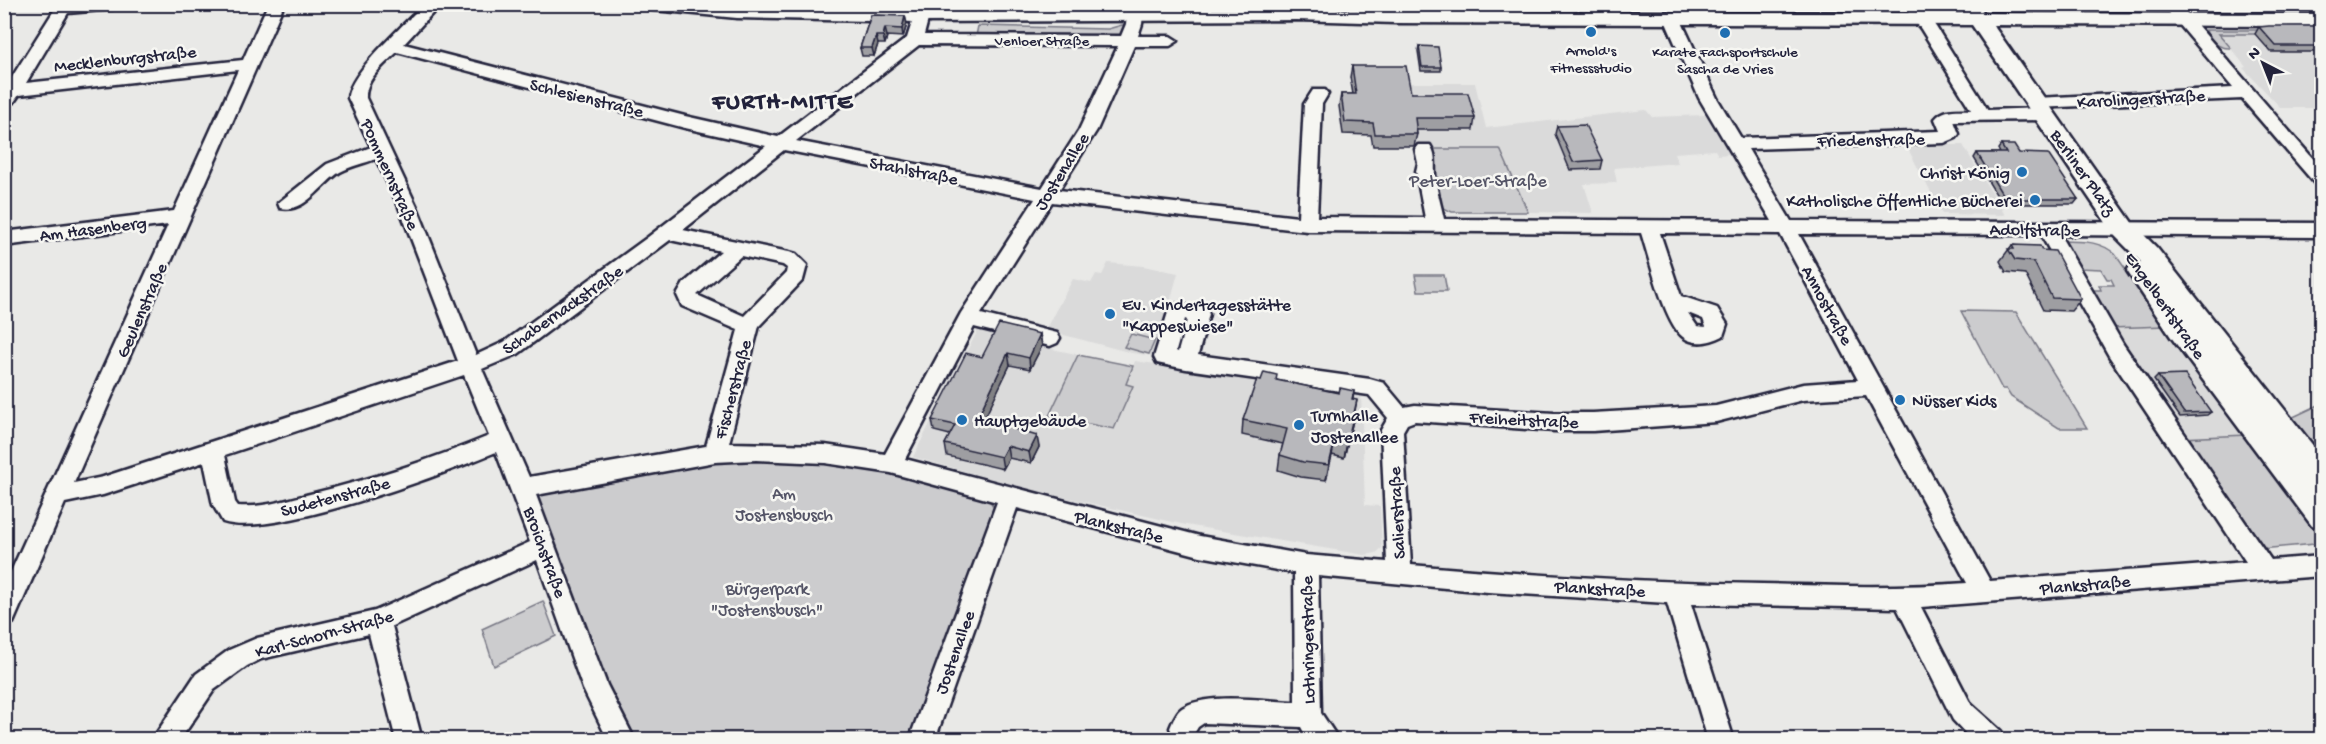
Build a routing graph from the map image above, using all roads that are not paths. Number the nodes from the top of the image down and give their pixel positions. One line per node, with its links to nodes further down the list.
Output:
1 (113, 4): 5 (street)
2 (276, 4): 19 (street, Geulenstraße)
3 (433, 4): 18 (street, Pommernstraße)
4 (654, 4): 6 (main road, Venloer Straße)
5 (64, 7): 22 (street)
6 (796, 9): 9 (main road, Venloer Straße)
7 (1136, 9): 8 (main road, Venloer Straße); 9 (main road, Venloer Straße); 16 (street, Jostenallee)
8 (1394, 11): 13 (main road, Venloer Straße)
9 (918, 12): 15 (street)
10 (1916, 12): 11 (main road, Venloer Straße); 13 (main road, Venloer Straße); 24 (street)
11 (1974, 12): 12 (main road, Venloer Straße); 23 (main road, Berliner Platz)
12 (2177, 12): 14 (main road, Venloer Straße); 20 (street)
13 (1675, 14): 26 (street, Annostraße)
14 (2322, 20)
15 (915, 40): 16 (street, Venloer Straße); 25 (street, Schabernackstraße)
16 (1128, 41): 17 (street, Venloer Straße); 30 (street, Jostenallee)
17 (1170, 41)
18 (393, 46): 25 (street, Schlesienstraße); 28 (street, Pommernstraße)
19 (249, 64): 22 (street, Mecklenburgstraße); 32 (street, Geulenstraße)
20 (2246, 93): 23 (street, Karolingerstraße); 29 (street)
21 (1319, 94): 33 (street)
22 (7, 95)
23 (2040, 108): 24 (street, Berliner Platz); 38 (main road, Berliner Platz)
24 (1983, 116): 26 (street, Friedenstraße)
25 (781, 144): 30 (street, Stahlstraße); 40 (street, Schabernackstraße)
26 (1735, 144): 35 (street, Annostraße)
27 (1425, 149): 34 (street)
28 (382, 150): 31 (street); 48 (street, Pommernstraße)
29 (2322, 181)
30 (1048, 195): 33 (street); 44 (street, Jostenallee)
31 (287, 203)
32 (182, 217): 41 (street, Am Hasenberg); 57 (street, Geulenstraße)
33 (1307, 224): 34 (street)
34 (1436, 226): 36 (street)
35 (1785, 226): 36 (street); 37 (street, Adolfstraße); 49 (street, Annostraße)
36 (1648, 227): 43 (street)
37 (2046, 228): 38 (street, Adolfstraße); 63 (street)
38 (2124, 230): 39 (street, Adolfstraße); 55 (main road, Engelbertstraße); 59 (main road, Engelbertstraße)
39 (2322, 230)
40 (667, 233): 42 (street, Fischerstraße); 48 (street, Schabernackstraße)
41 (4, 239)
42 (738, 248): 45 (street, Fischerstraße); 45 (street, Fischerstraße)
43 (1675, 302)
44 (968, 318): 46 (street); 54 (street, Jostenallee)
45 (749, 325): 53 (street, Fischerstraße)
46 (1050, 338)
47 (1186, 361): 50 (street)
48 (470, 365): 51 (street, Broichstraße); 52 (street, Schabernackstraße)
49 (1874, 387): 50 (street, Freiheitstraße); 65 (street, Annostraße)
50 (1400, 417): 64 (street, Salierstraße)
51 (502, 440): 52 (street, Sudetenstraße); 56 (street, Broichstraße)
52 (213, 450): 57 (street, Schabernackstraße)
53 (715, 453): 54 (street); 56 (street)
54 (891, 464): 58 (street, Plankstraße)
55 (2322, 479)
56 (522, 488): 60 (street, Broichstraße)
57 (59, 495): 68 (street, Geulenstraße)
58 (1010, 497): 61 (street, Plankstraße); 75 (street, Jostenallee)
59 (2322, 517)
60 (544, 546): 69 (street, Karl-Schorn-Straße); 74 (street, Broichstraße)
61 (1306, 565): 64 (street, Plankstraße); 70 (street, Lothringerstraße)
62 (2322, 566): 63 (street, Plankstraße)
63 (2264, 569): 65 (street, Plankstraße)
64 (1400, 575): 66 (street, Plankstraße)
65 (1984, 592): 67 (street, Plankstraße)
66 (1676, 593): 67 (street, Plankstraße); 77 (street)
67 (1904, 598): 78 (street)
68 (4, 615)
69 (378, 621): 72 (street, Karl-Schorn-Straße); 73 (street)
70 (1308, 715): 71 (street, Lothringerstraße); 76 (street, Lothringerstraße)
71 (1183, 728)
72 (165, 740)
73 (409, 740)
74 (622, 740)
75 (922, 740)
76 (1326, 740)
77 (1721, 740)
78 (1992, 740)

